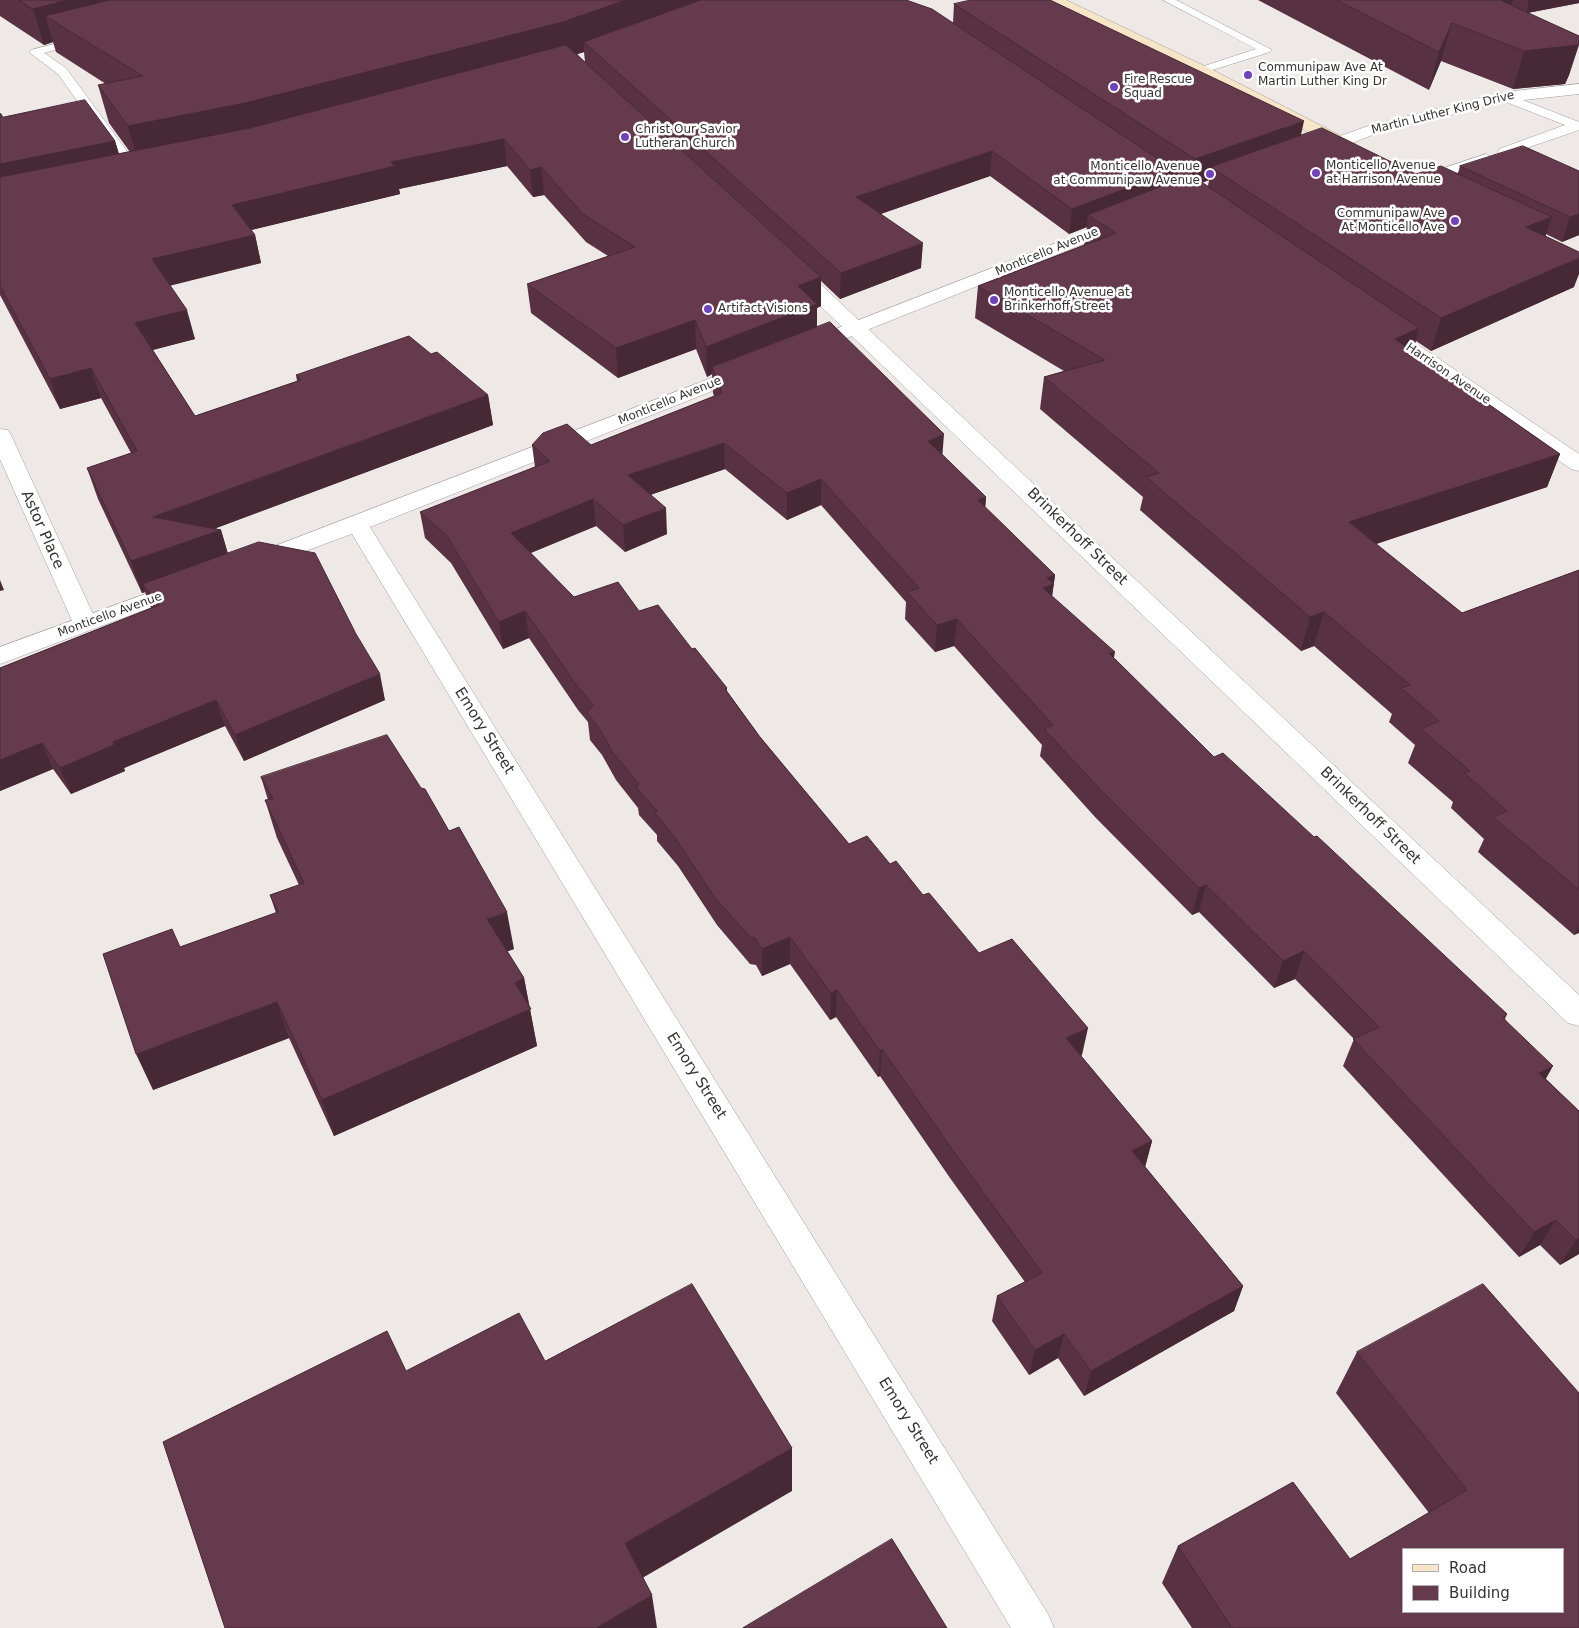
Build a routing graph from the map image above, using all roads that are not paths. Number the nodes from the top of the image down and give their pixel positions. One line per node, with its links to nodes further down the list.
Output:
1 (1055, 0): 4 (main road)
2 (1168, 0): 4 (lane)
3 (90, 38): 13 (lane)
4 (1202, 70): 8 (main road)
5 (1579, 89): 6 (street, Martin Luther King Drive)
6 (1505, 97): 7 (lane); 8 (street, Martin Luther King Drive)
7 (1578, 125): 9 (lane)
8 (1339, 143): 10 (main road); 11 (street)
9 (1504, 152): 15 (lane); 16 (lane)
10 (1361, 153)
11 (1299, 157)
12 (153, 169): 13 (street)
13 (135, 172): 14 (street)
14 (115, 176)
15 (1416, 179): 17 (main road)
16 (1579, 186)
17 (1438, 190)
18 (1138, 215): 21 (street, Monticello Avenue)
19 (781, 258): 21 (street, Brinkerhoff Street)
20 (1365, 317): 25 (street, Harrison Avenue)
21 (857, 327): 22 (street, Monticello Avenue); 31 (street, Brinkerhoff Street)
22 (791, 353)
23 (764, 364): 26 (street, Monticello Avenue)
24 (0, 435): 29 (street, Astor Place)
25 (1579, 464)
26 (357, 524): 27 (street, Monticello Avenue); 32 (street, Emory Street)
27 (234, 569)
28 (207, 579): 29 (street, Monticello Avenue)
29 (86, 624): 30 (street, Monticello Avenue)
30 (0, 656)
31 (1579, 1014)
32 (1034, 1628)

